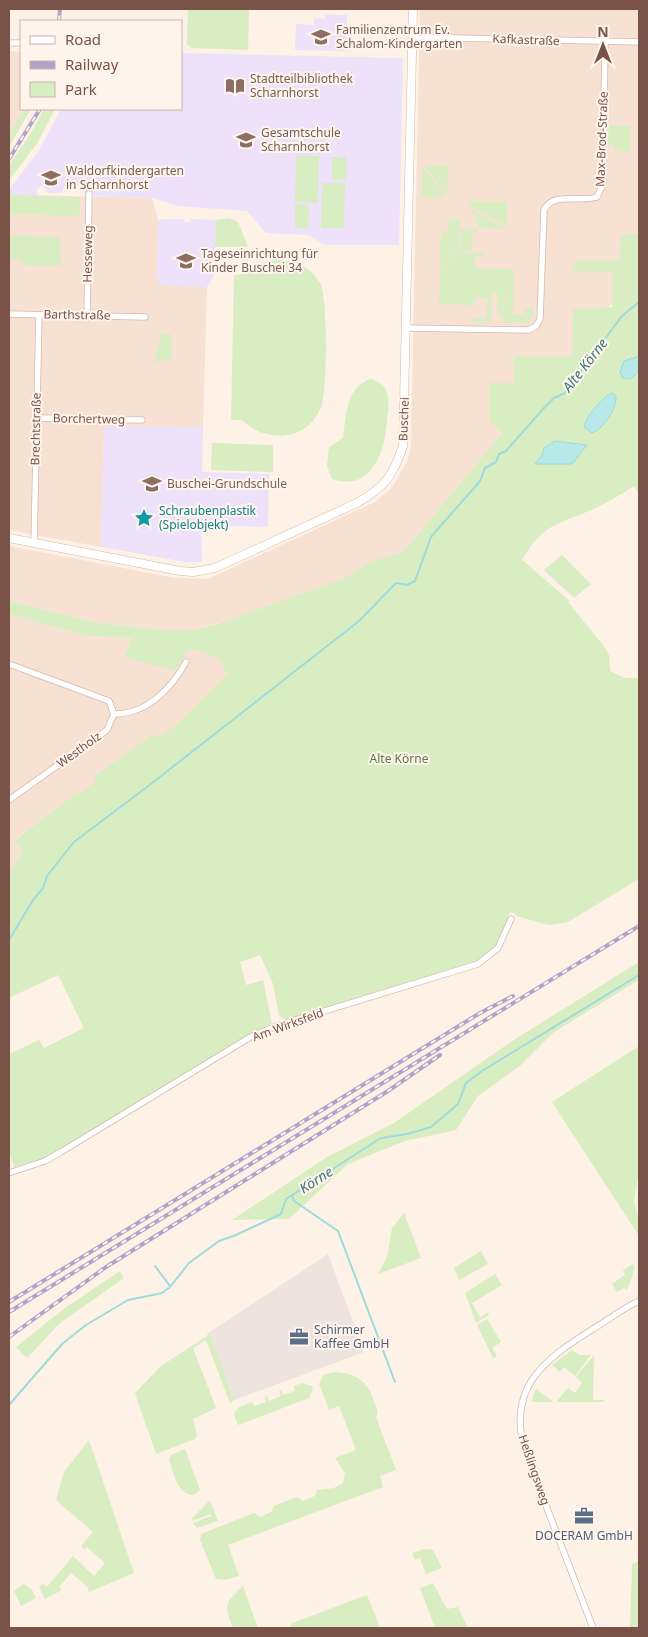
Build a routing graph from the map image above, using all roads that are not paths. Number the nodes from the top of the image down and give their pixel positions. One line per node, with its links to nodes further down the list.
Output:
1 (413, 9): 2 (street, Buschei)
2 (412, 37): 3 (street, Kafkastraße); 10 (street, Buschei)
3 (605, 42): 4 (street, Kafkastraße); 10 (street, Max-Brod-Straße)
4 (639, 42)
5 (89, 194): 8 (street, Hesseweg)
6 (9, 314): 7 (street, Barthstraße)
7 (39, 315): 8 (street, Barthstraße); 11 (street, Brechtstraße)
8 (87, 315): 9 (street, Barthstraße)
9 (145, 317)
10 (405, 328): 14 (street, Buschei)
11 (36, 418): 12 (street, Borchertweg); 14 (street, Brechtstraße)
12 (142, 420)
13 (9, 538): 14 (street, Buschei)
14 (34, 543)
15 (186, 662): 17 (street)
16 (9, 664): 17 (street)
17 (114, 714): 18 (street, Westholz)
18 (9, 800)
19 (511, 919): 20 (street, Am Wirksfeld)
20 (9, 1173)
21 (639, 1301): 22 (street, Heßlingsweg)
22 (593, 1628)

